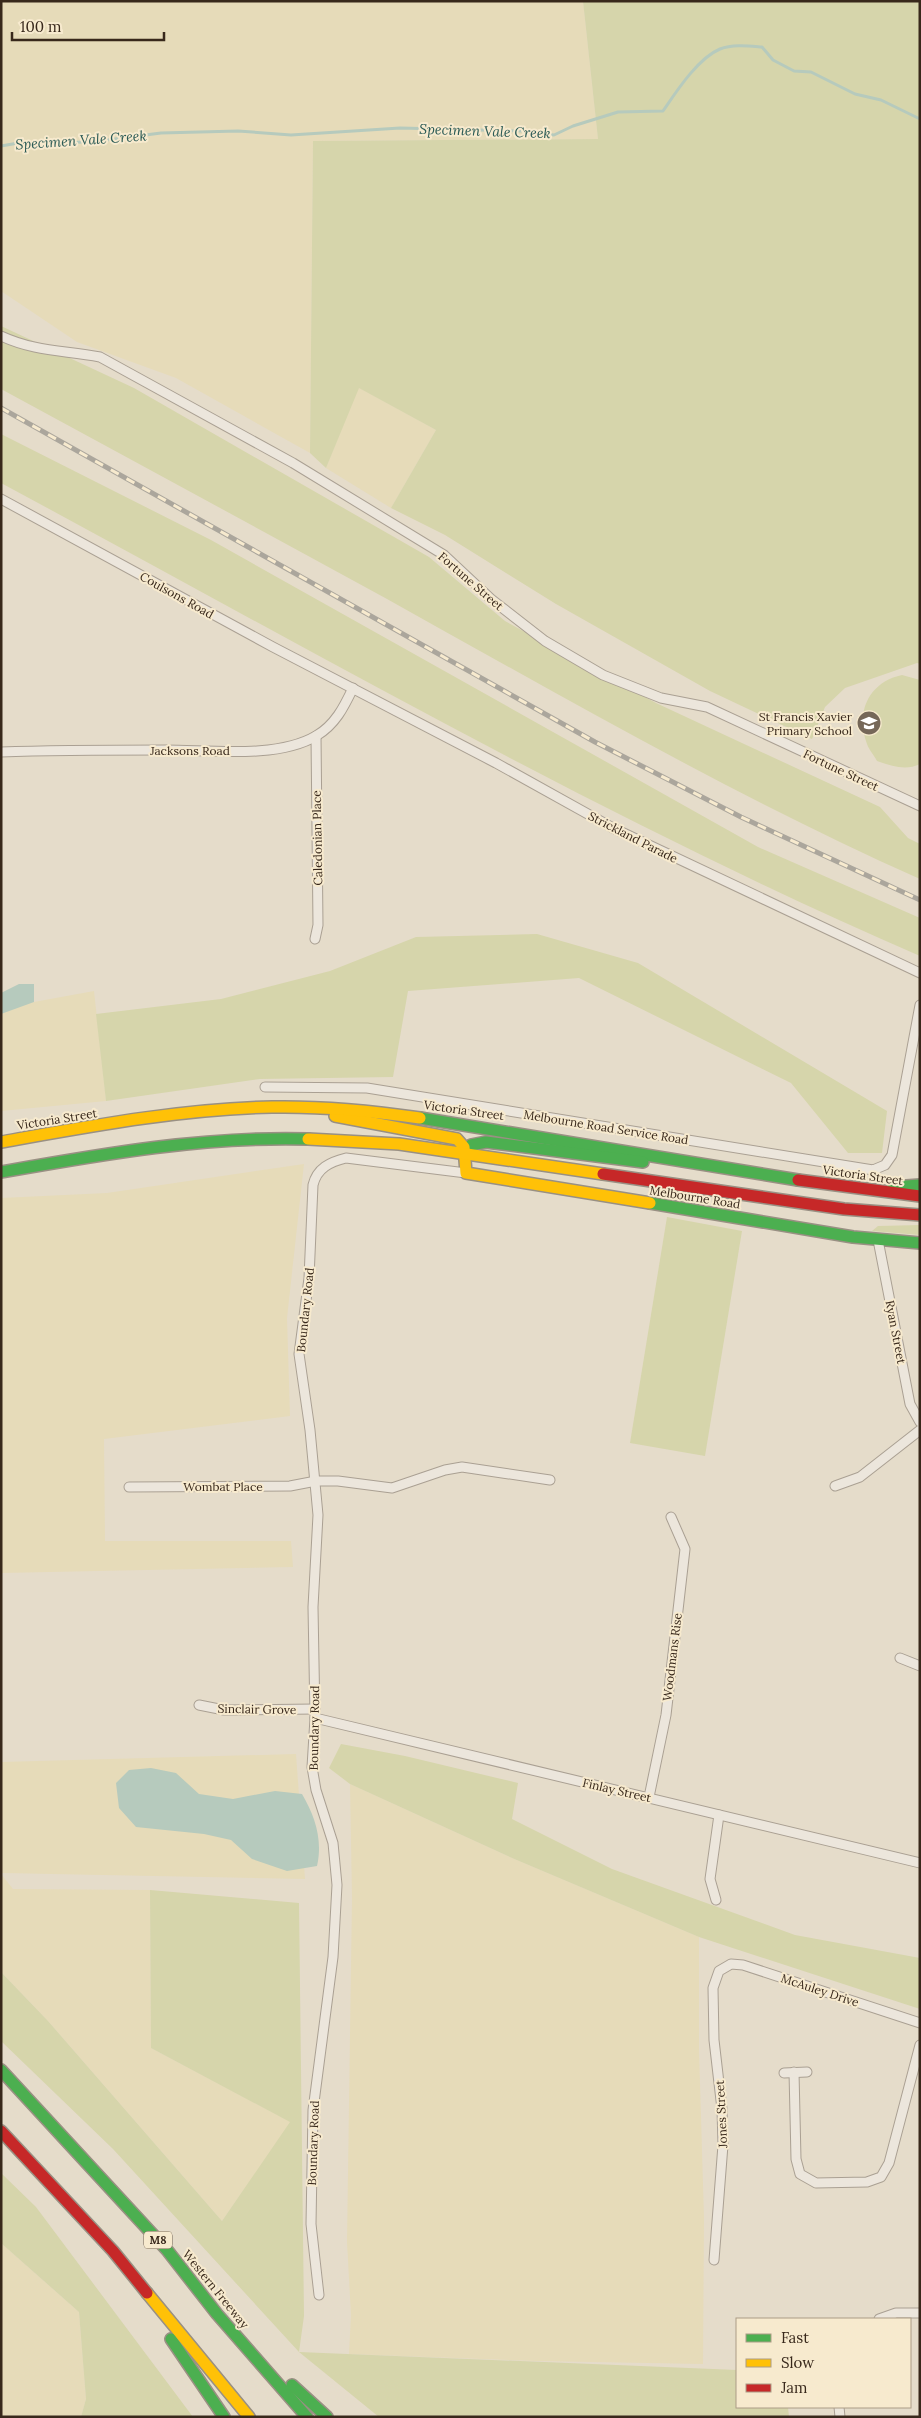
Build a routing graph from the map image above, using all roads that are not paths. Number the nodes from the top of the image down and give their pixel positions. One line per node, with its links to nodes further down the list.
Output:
1 (1, 336): 6 (street, Fortune Street)
2 (1, 499): 3 (street, Coulsons Road)
3 (353, 688): 4 (street, Jacksons Road); 8 (street, Strickland Parade)
4 (316, 736): 5 (street, Jacksons Road); 7 (street, Caledonian Place)
5 (1, 752)
6 (920, 806)
7 (315, 939)
8 (920, 973)
9 (920, 1006): 10 (street, Melbourne Road Service Road)
10 (265, 1087)
11 (281, 1108): 12 (main road, Victoria Street); 13 (main road); 17 (main road, Victoria Street)
12 (1, 1142)
13 (465, 1154): 15 (main road); 16 (main road); 17 (main road); 21 (main road)
14 (328, 1164): 16 (street, Melbourne Road); 27 (street, Boundary Road)
15 (1, 1172)
16 (466, 1173): 22 (main road, Melbourne Road)
17 (797, 1180): 19 (main road, Victoria Street)
18 (920, 1185): 19 (main road)
19 (850, 1188): 20 (main road, Victoria Street)
20 (920, 1196)
21 (920, 1215)
22 (878, 1240): 23 (main road, Melbourne Road); 24 (street, Ryan Street)
23 (920, 1244)
24 (920, 1422)
25 (920, 1430): 28 (street)
26 (550, 1480): 27 (street, Wombat Place)
27 (316, 1481): 29 (street, Wombat Place); 34 (street, Boundary Road)
28 (835, 1486)
29 (129, 1487)
30 (670, 1517): 35 (street, Woodmans Rise)
31 (900, 1658): 32 (street)
32 (920, 1666)
33 (199, 1705): 34 (street, Sinclair Grove)
34 (315, 1714): 35 (street, Finlay Street); 49 (street, Boundary Road)
35 (649, 1797): 36 (street, Finlay Street)
36 (719, 1814): 37 (street, Finlay Street); 38 (street)
37 (920, 1863)
38 (716, 1900)
39 (720, 1969): 40 (street, McAuley Drive); 48 (street, Jones Street)
40 (920, 2023)
41 (920, 2045): 43 (street)
42 (1, 2070): 51 (main road, Western Freeway / M8)
43 (794, 2072): 44 (street); 45 (street)
44 (807, 2072)
45 (784, 2073)
46 (1, 2131): 47 (main road)
47 (113, 2251): 53 (main road); 54 (main road)
48 (714, 2260)
49 (319, 2295)
50 (920, 2313): 52 (street)
51 (217, 2314): 55 (main road, Western Freeway / M8); 56 (main road)
52 (882, 2318)
53 (224, 2417)
54 (249, 2417)
55 (307, 2417)
56 (327, 2417)

